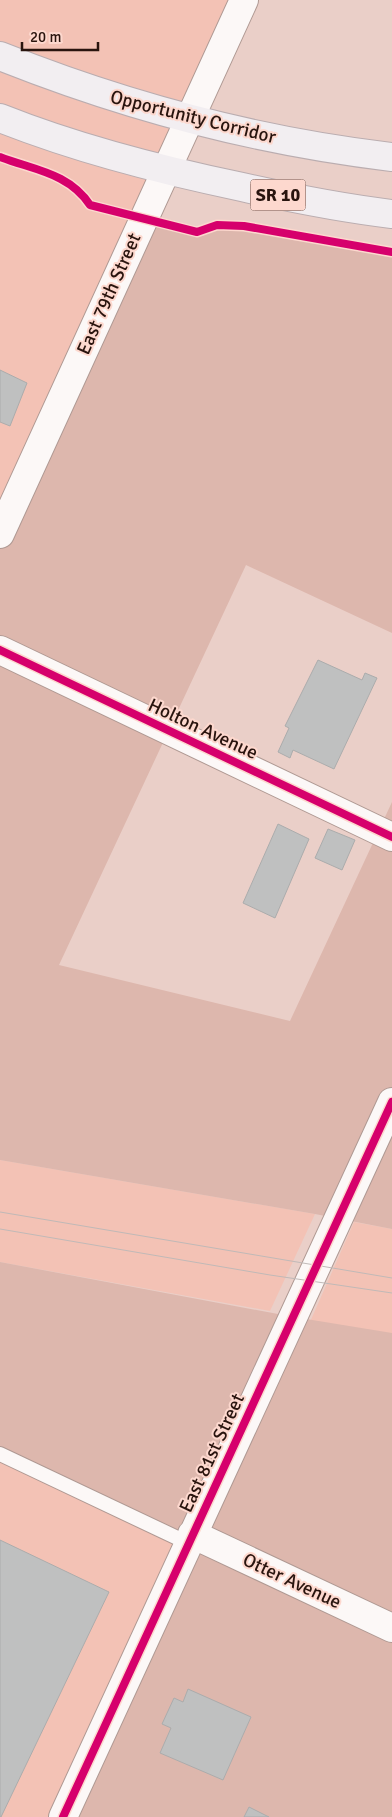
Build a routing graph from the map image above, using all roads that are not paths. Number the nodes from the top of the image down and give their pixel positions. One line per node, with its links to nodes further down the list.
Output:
1 (244, 0): 4 (street, East 79th Street)
2 (0, 56): 4 (main road, Opportunity Corridor)
3 (0, 118): 6 (main road, SR 10)
4 (188, 120): 5 (main road, Opportunity Corridor); 6 (street, East 79th Street)
5 (392, 157)
6 (165, 170): 7 (main road, SR 10); 8 (street, East 79th Street)
7 (392, 214)
8 (0, 534)
9 (0, 650): 10 (street, Holton Avenue)
10 (392, 837)
11 (392, 1102): 13 (street, East 81st Street)
12 (0, 1454): 13 (lane)
13 (190, 1539): 14 (street, Otter Avenue); 15 (street, East 81st Street)
14 (392, 1628)
15 (62, 1817)

